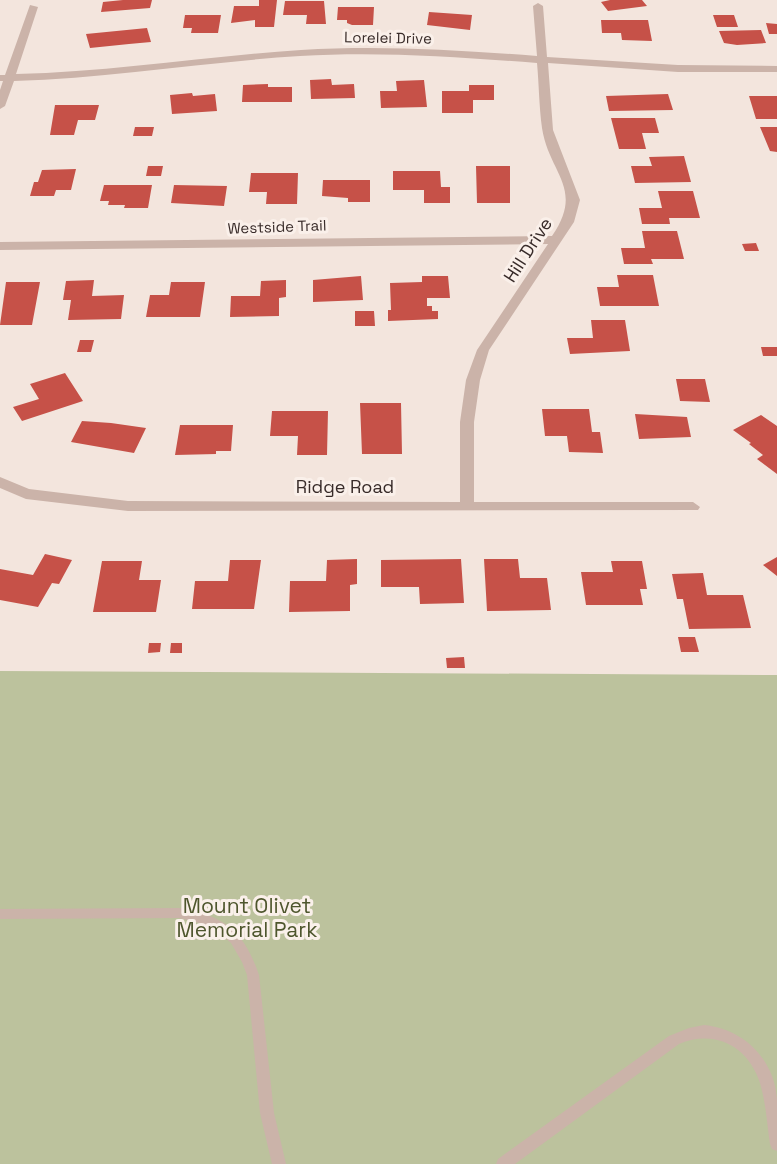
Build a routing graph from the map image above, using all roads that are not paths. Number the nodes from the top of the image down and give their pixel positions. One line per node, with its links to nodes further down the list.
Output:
1 (538, 6): 3 (street, Hill Drive)
2 (33, 7): 5 (street)
3 (541, 60): 4 (street, Lorelei Drive); 5 (street, Lorelei Drive); 7 (street, Hill Drive)
4 (777, 69)
5 (5, 78): 6 (street)
6 (0, 106)
7 (556, 240): 8 (street, Westside Trail); 10 (street, Hill Drive)
8 (0, 246)
9 (0, 482): 10 (street, Ridge Road)
10 (467, 507): 11 (street, Ridge Road)
11 (693, 507)
12 (0, 914): 14 (lane)
13 (777, 1144): 15 (lane)
14 (279, 1164)
15 (503, 1164)

